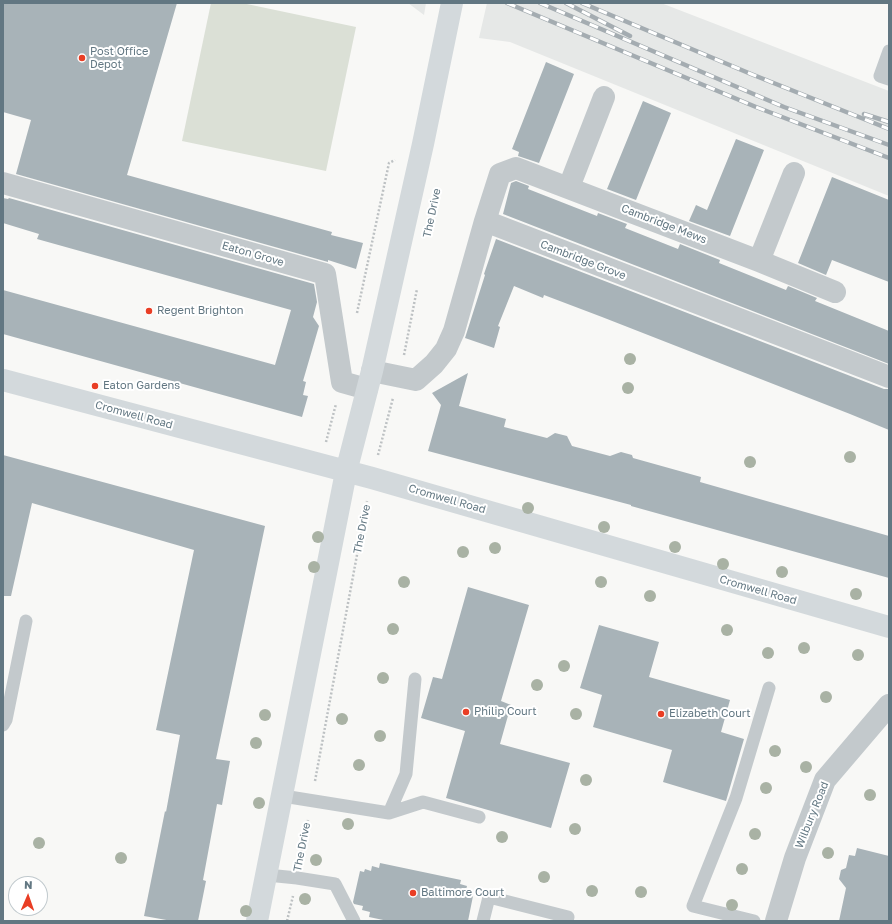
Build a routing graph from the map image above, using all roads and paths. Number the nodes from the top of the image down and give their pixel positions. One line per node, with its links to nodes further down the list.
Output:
1 (451, 13): 5 (main road)
2 (889, 51): 3 (lane)
3 (889, 79)
4 (604, 97): 8 (street)
5 (423, 144): 13 (path); 17 (main road)
6 (794, 173): 10 (street)
7 (3, 183): 18 (street, Eaton Grove)
8 (569, 187): 9 (street, Cambridge Mews); 10 (street, Cambridge Mews)
9 (485, 221): 14 (street); 15 (street, Cambridge Grove)
10 (759, 261): 12 (street, Cambridge Mews)
11 (418, 286): 14 (path, The Drive)
12 (836, 292)
13 (355, 319)
14 (399, 376): 17 (street); 21 (path, The Drive)
15 (889, 378)
16 (3, 380): 19 (main road, Cromwell Road)
17 (369, 380): 18 (street); 20 (main road)
18 (342, 382): 19 (path)
19 (320, 465): 20 (main road, Cromwell Road)
20 (346, 472): 21 (main road, Cromwell Road); 28 (main road)
21 (372, 478): 23 (main road, Cromwell Road); 29 (path, The Drive)
22 (26, 621): 27 (lane)
23 (889, 627)
24 (415, 679): 30 (lane)
25 (769, 688): 39 (lane)
26 (889, 705): 40 (street, Wilbury Road)
27 (3, 725)
28 (283, 796): 29 (lane); 32 (main road)
29 (311, 800): 30 (lane); 33 (path, The Drive)
30 (389, 813): 31 (lane)
31 (479, 817)
32 (267, 875): 33 (lane); 34 (main road)
33 (297, 878): 35 (path, The Drive); 36 (lane)
34 (258, 921)
35 (287, 921)
36 (354, 921)
37 (483, 921): 38 (lane)
38 (567, 921)
39 (754, 921)
40 (776, 921)

